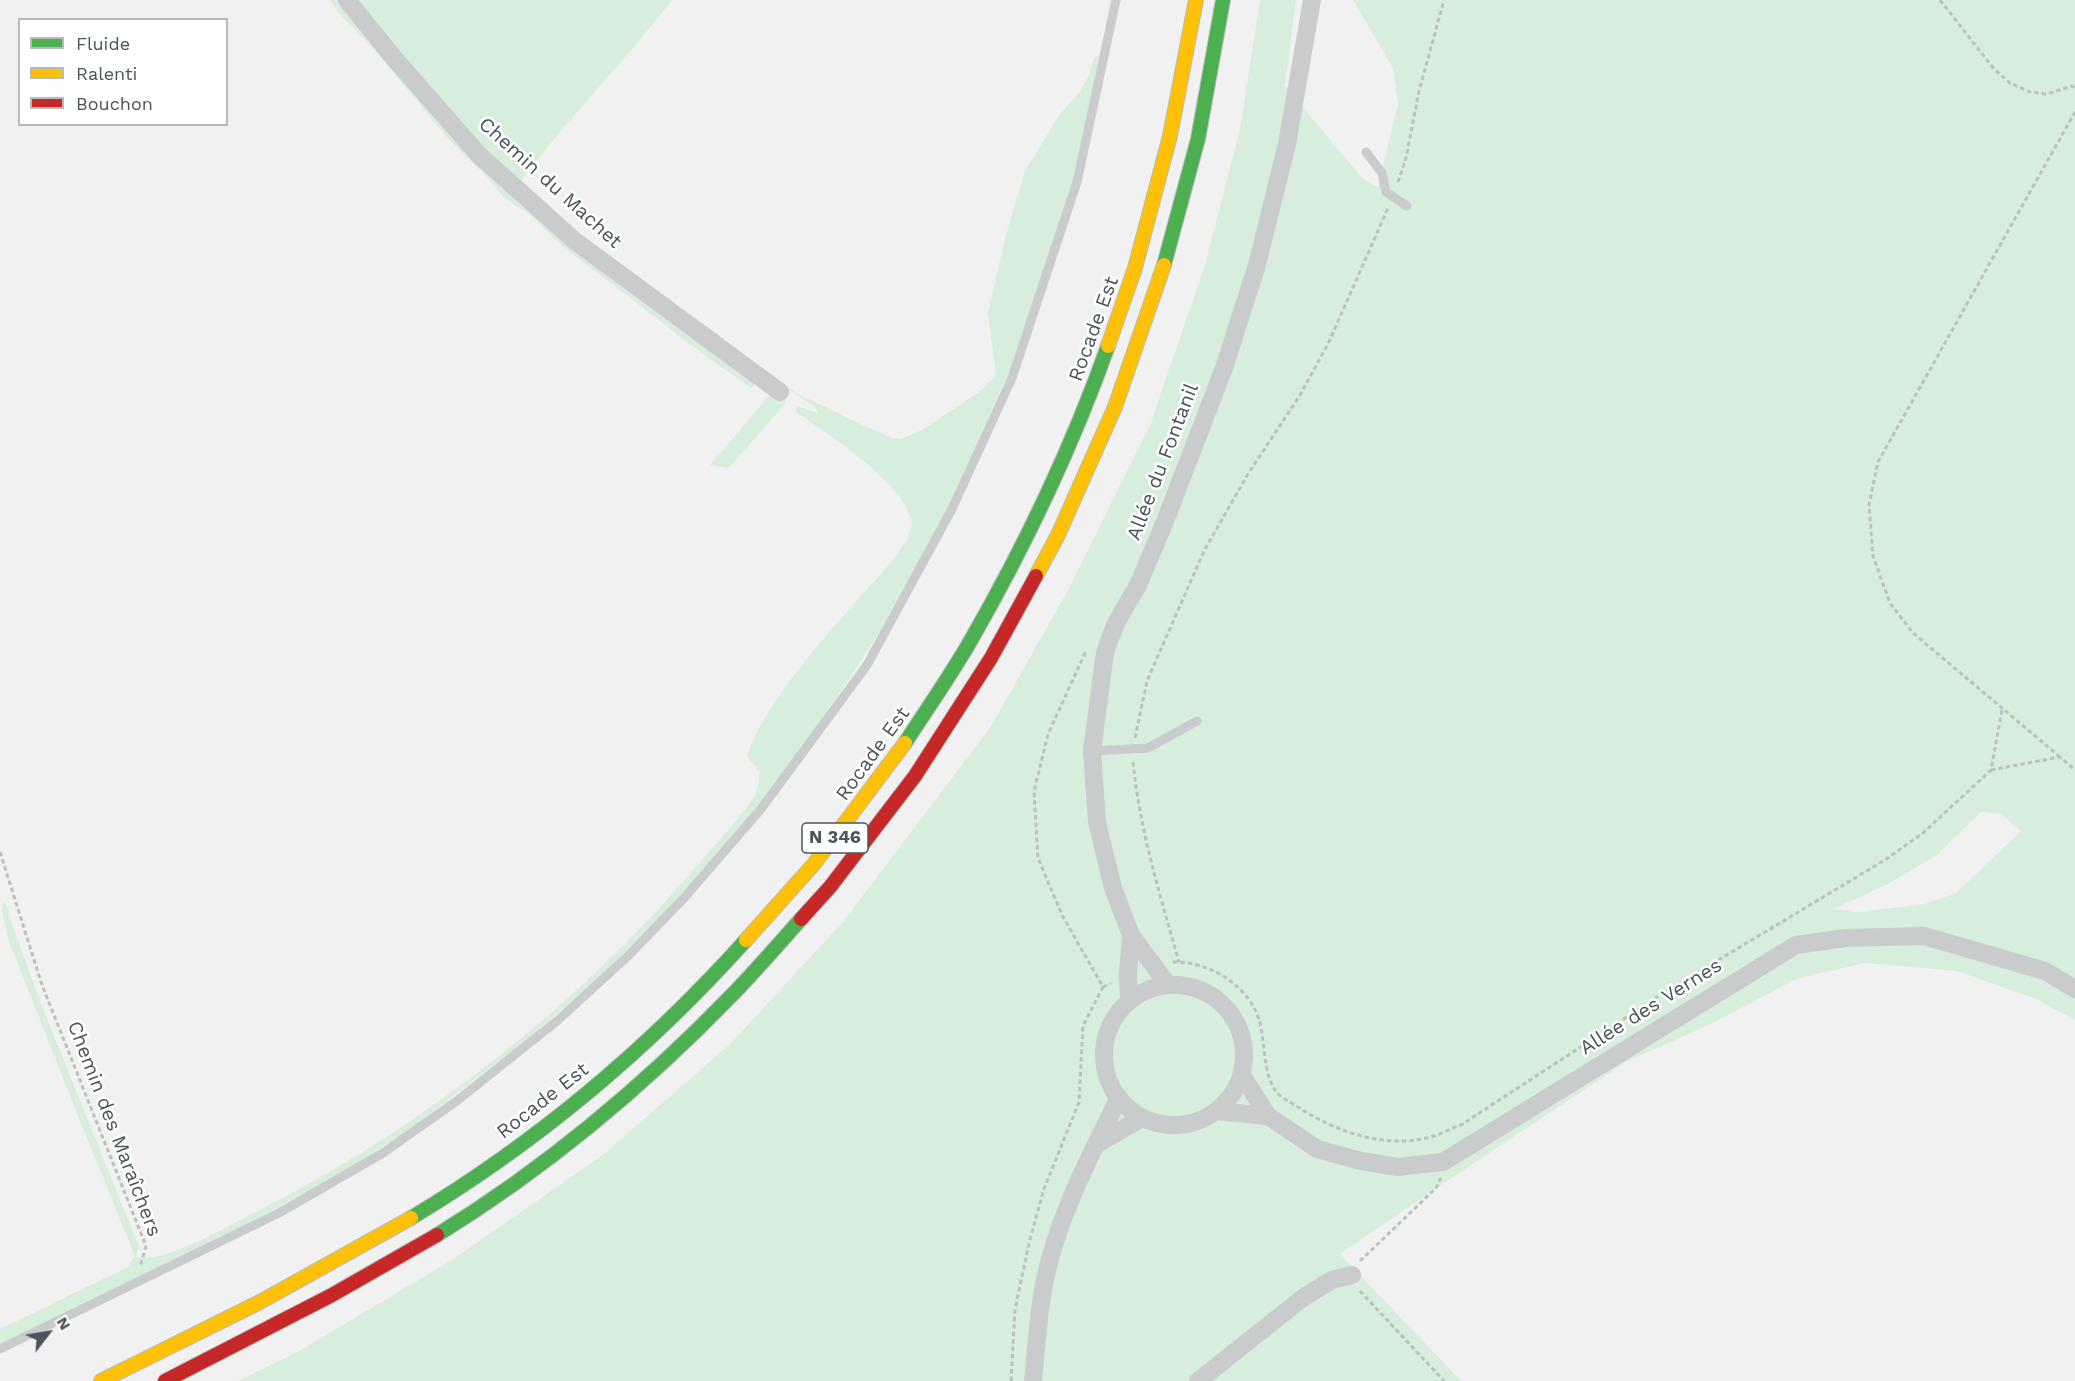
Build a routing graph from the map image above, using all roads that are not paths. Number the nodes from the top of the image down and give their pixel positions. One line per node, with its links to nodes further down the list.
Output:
1 (347, 0): 8 (street, Chemin du Machet)
2 (1116, 0): 22 (lane)
3 (1196, 0): 23 (highway, Rocade Est / N 346)
4 (1223, 0): 24 (highway, N 346)
5 (1312, 0): 10 (street, Allée du Fontanil)
6 (1366, 152): 7 (lane)
7 (1407, 206)
8 (780, 392)
9 (1197, 721): 10 (lane)
10 (1092, 751): 11 (street, Allée du Fontanil)
11 (1131, 935): 12 (street, Allée du Fontanil); 14 (street, Allée du Fontanil)
12 (1168, 985): 14 (street); 15 (street)
13 (2075, 989): 18 (street, Allée des Vernes)
14 (1129, 1000): 16 (street)
15 (1242, 1075): 17 (street); 18 (street, Allée des Vernes)
16 (1118, 1099): 19 (street); 20 (street)
17 (1217, 1111): 18 (street, Allée des Vernes); 19 (street)
18 (1268, 1116)
19 (1142, 1119): 20 (street)
20 (1097, 1144): 25 (street)
21 (1352, 1275): 26 (street)
22 (0, 1349)
23 (101, 1381)
24 (165, 1381)
25 (1033, 1381)
26 (1198, 1381)

